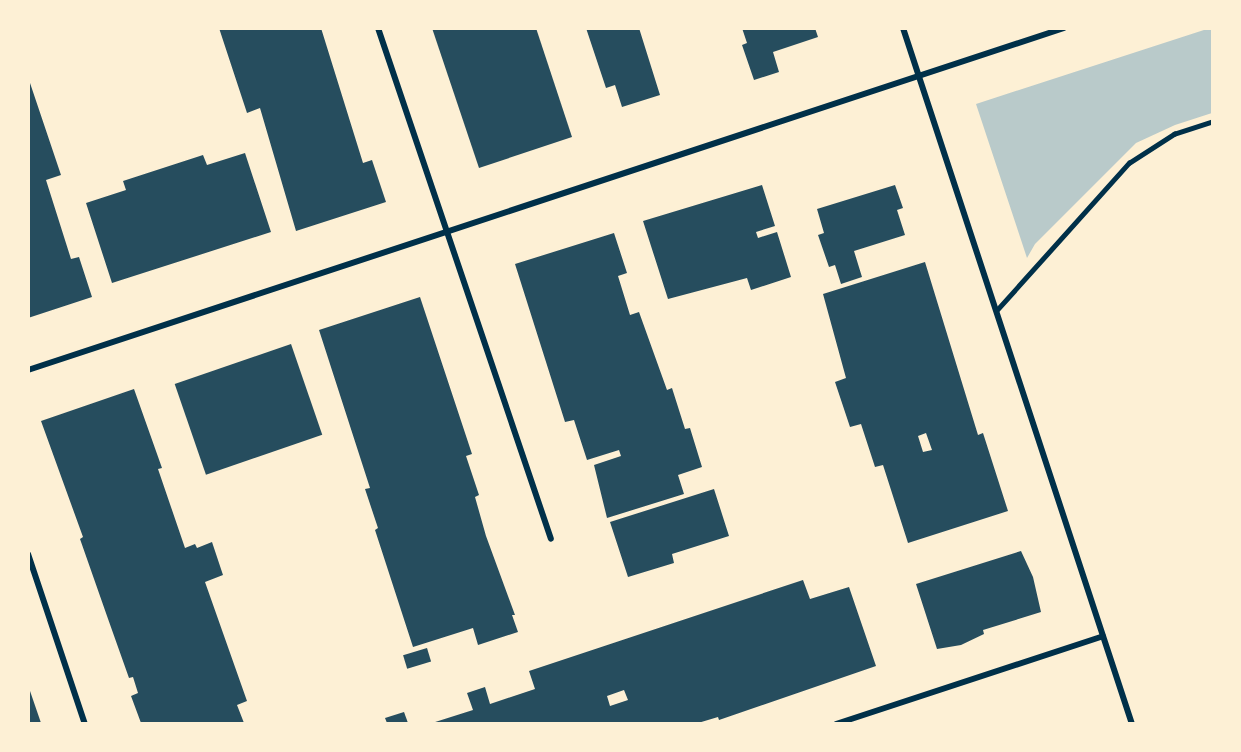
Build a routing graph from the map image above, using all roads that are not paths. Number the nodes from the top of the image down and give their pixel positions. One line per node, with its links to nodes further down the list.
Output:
1 (378, 28): 6 (street)
2 (903, 28): 4 (street)
3 (1064, 28): 4 (street)
4 (919, 78): 6 (street); 7 (street)
5 (1212, 122): 7 (lane)
6 (444, 231): 8 (street); 9 (street)
7 (996, 311): 11 (street)
8 (28, 370)
9 (551, 539)
10 (28, 554): 12 (street)
11 (1103, 636): 13 (street); 14 (street)
12 (85, 723)
13 (836, 723)
14 (1132, 723)

